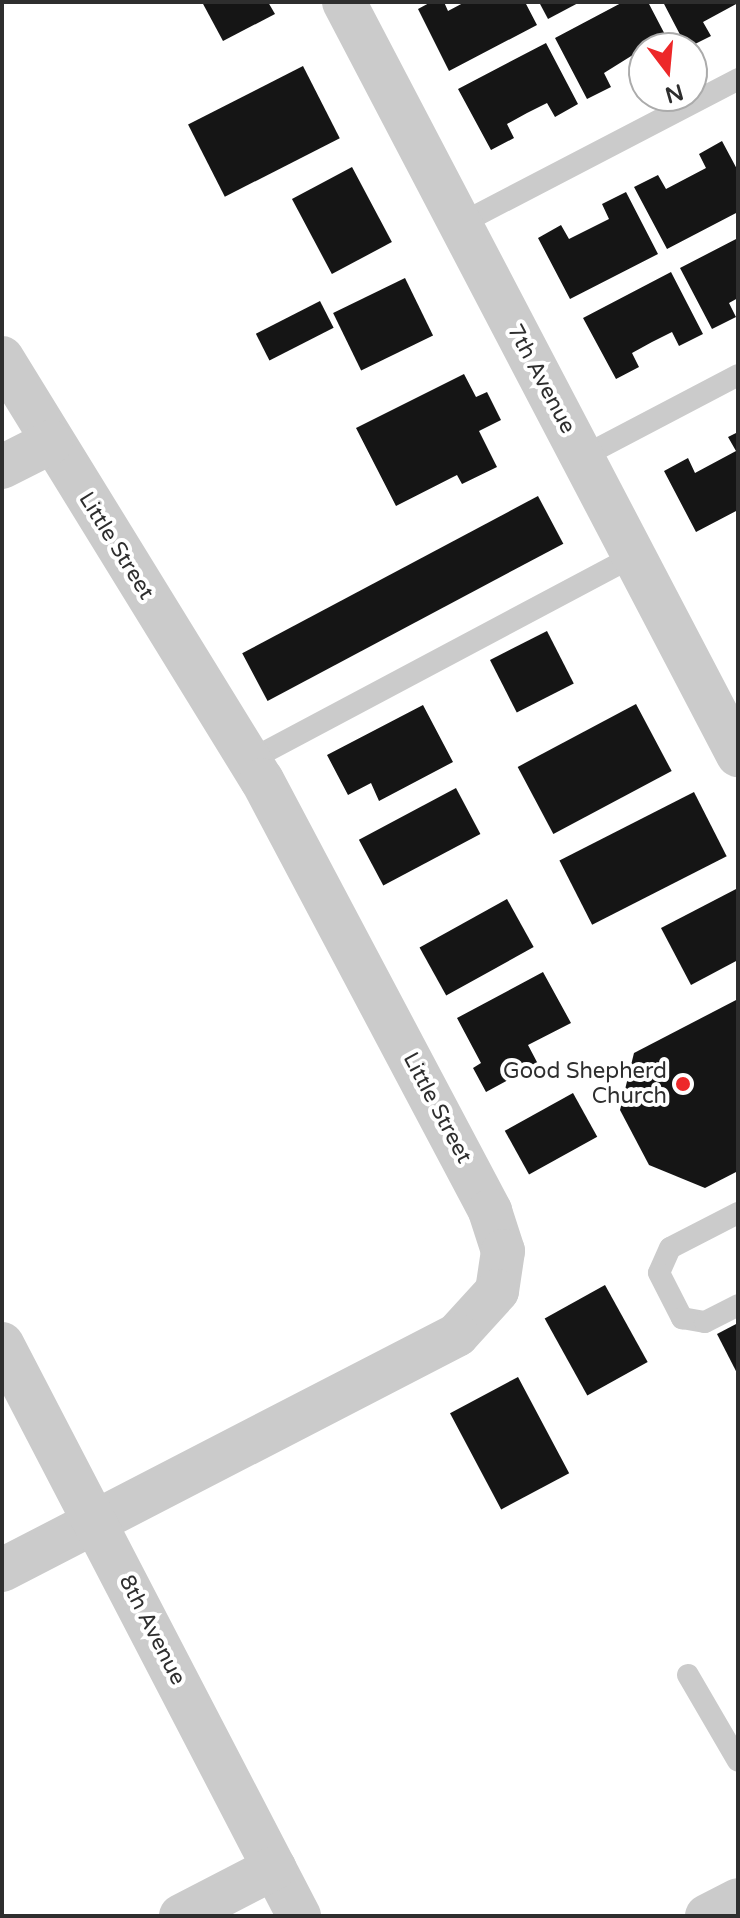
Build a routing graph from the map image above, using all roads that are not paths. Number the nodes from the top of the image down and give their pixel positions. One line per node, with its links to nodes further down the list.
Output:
1 (344, 2): 3 (street, 7th Avenue)
2 (738, 79): 3 (lane)
3 (460, 224): 7 (street, 7th Avenue)
4 (2, 358): 6 (street, Little Street)
5 (738, 375): 7 (lane)
6 (51, 442): 8 (street); 11 (street, Little Street)
7 (582, 457): 9 (street, 7th Avenue)
8 (2, 467)
9 (633, 556): 10 (street, 7th Avenue); 11 (lane)
10 (738, 755)
11 (250, 760): 15 (street, Little Street)
12 (738, 1213): 13 (lane)
13 (738, 1305)
14 (2, 1344): 15 (street, 8th Avenue)
15 (96, 1521): 16 (street, Little Street); 19 (street, 8th Avenue)
16 (2, 1570)
17 (688, 1675): 18 (lane)
18 (738, 1761)
19 (274, 1868): 21 (street); 22 (street, 8th Avenue)
20 (738, 1900): 23 (street)
21 (181, 1916)
22 (299, 1916)
23 (707, 1916)

